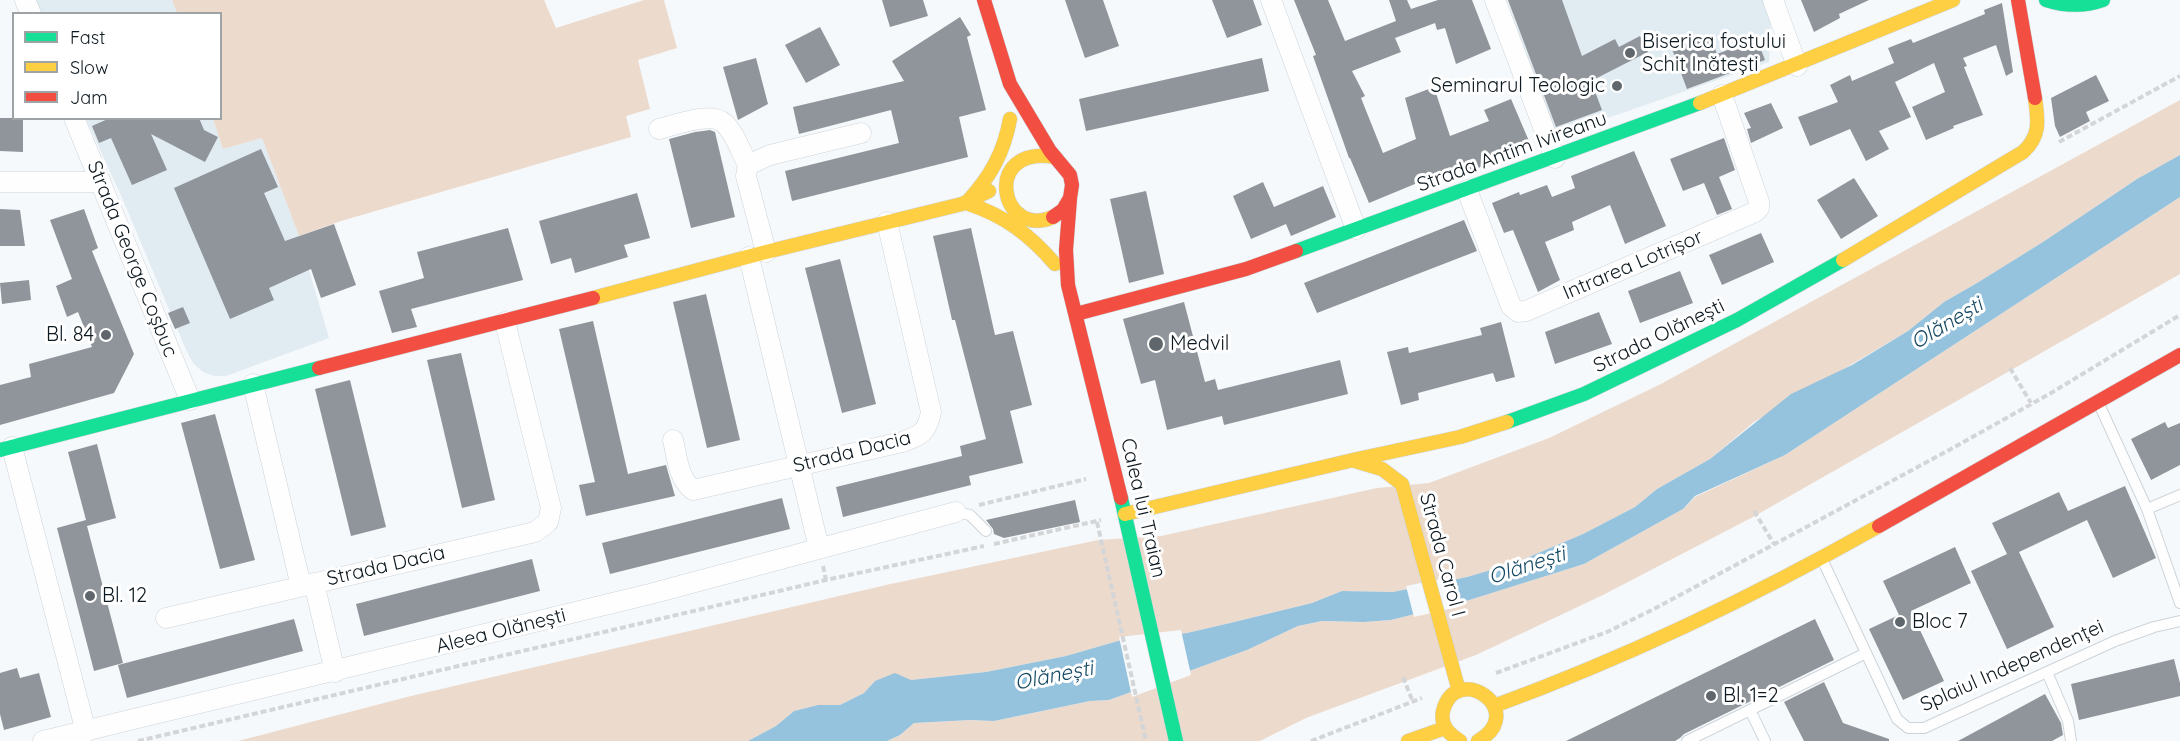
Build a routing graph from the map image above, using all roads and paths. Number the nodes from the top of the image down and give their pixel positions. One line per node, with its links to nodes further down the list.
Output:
1 (984, 0): 11 (street)
2 (1271, 0): 29 (street)
3 (1495, 0): 19 (street)
4 (1773, 0): 9 (street)
5 (1953, 0): 9 (street, Strada Antim Ivireanu)
6 (2018, 0): 42 (street, Strada Olănești)
7 (2046, 0): 8 (street)
8 (2103, 0)
9 (1797, 66): 12 (street, Strada Antim Ivireanu)
10 (2180, 76): 17 (path)
11 (1010, 85): 13 (street); 18 (street)
12 (1722, 95): 19 (street, Strada Antim Ivireanu); 24 (street, Intrarea Lotrișor)
13 (1010, 119): 21 (street); 26 (street)
14 (75, 120): 23 (street, Strada George Coșbuc)
15 (659, 129): 20 (street)
16 (861, 133): 20 (street)
17 (2049, 147)
18 (1055, 157): 21 (street); 25 (street)
19 (1555, 158): 24 (street, Strada Antim Ivireanu)
20 (748, 165): 30 (street)
21 (1008, 175): 26 (street); 27 (street)
22 (0, 182): 23 (street)
23 (101, 182): 39 (street, Strada George Coșbuc)
24 (1467, 190): 29 (street, Strada Antim Ivireanu)
25 (1070, 199): 27 (street); 32 (street, Calea lui Traian)
26 (966, 203): 27 (street); 28 (street); 31 (street)
27 (1019, 214): 31 (street, Calea lui Traian)
28 (887, 222): 30 (street); 47 (street, Strada Dacia)
29 (1356, 229): 33 (street, Strada Antim Ivireanu)
30 (757, 255): 35 (street); 47 (street)
31 (1055, 264): 32 (street, Calea lui Traian)
32 (1068, 285): 33 (street, Calea lui Traian)
33 (1076, 314): 54 (street, Calea lui Traian)
34 (2180, 315): 40 (path)
35 (505, 322): 38 (street); 60 (street, Strada Dacia)
36 (2180, 355): 41 (street)
37 (2010, 368): 40 (path)
38 (253, 384): 39 (street); 60 (street, Strada Dacia)
39 (190, 400): 44 (street)
40 (2031, 404): 57 (path)
41 (2099, 404): 51 (lane); 59 (street)
42 (1460, 437): 45 (street); 46 (street, Strada Olănești)
43 (673, 440): 47 (street, Strada Dacia)
44 (6, 449): 75 (street)
45 (1431, 456)
46 (1353, 460): 54 (street, Strada Olănești); 69 (street, Strada Carol I)
47 (798, 466): 58 (street)
48 (1086, 479): 50 (path)
49 (2180, 495): 51 (lane)
50 (980, 505)
51 (2147, 509): 61 (lane)
52 (956, 512): 56 (lane); 58 (street, Aleea Olănești)
53 (1754, 512): 57 (path)
54 (1125, 514): 55 (path); 79 (street, Calea lui Traian)
55 (1097, 522): 77 (path); 78 (path)
56 (986, 531)
57 (1774, 544): 67 (path)
58 (819, 548): 65 (street, Aleea Olănești)
59 (1822, 558): 64 (lane, Splaiul Independenței); 72 (street)
60 (308, 585): 62 (street, Strada Dacia); 65 (street)
61 (2180, 603)
62 (166, 618)
63 (2180, 621): 66 (lane, Splaiul Independenței)
64 (1866, 653): 66 (lane, Splaiul Independenței); 73 (lane)
65 (335, 672): 75 (street, Aleea Olănești)
66 (2047, 672): 86 (lane)
67 (1491, 674)
68 (1402, 677): 71 (path)
69 (1459, 691): 72 (street); 74 (street)
70 (1425, 697): 71 (path)
71 (1413, 702): 80 (path)
72 (1494, 706): 83 (street)
73 (1750, 710): 84 (lane); 85 (lane)
74 (1445, 728): 81 (street); 82 (street)
75 (86, 732): 76 (street, Aleea Olănești)
76 (43, 741)
77 (138, 741)
78 (1146, 741)
79 (1176, 741)
80 (1311, 741)
81 (1408, 741)
82 (1460, 741)
83 (1478, 741)
84 (1687, 741)
85 (1765, 741)
86 (2071, 741)

